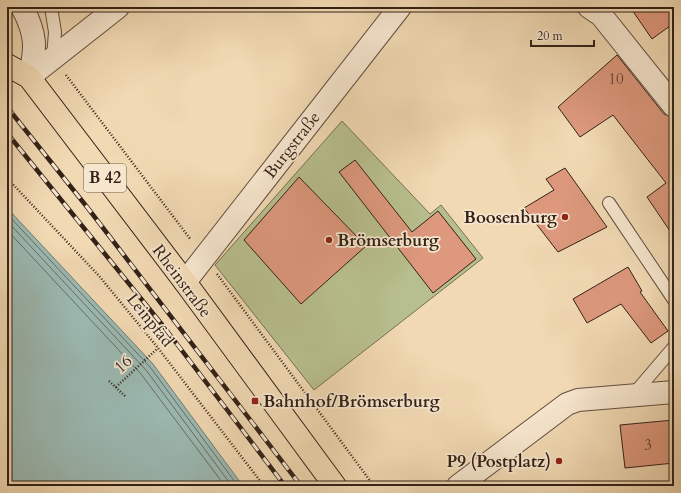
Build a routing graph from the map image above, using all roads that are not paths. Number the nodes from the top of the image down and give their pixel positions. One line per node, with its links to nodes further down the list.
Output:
1 (22, 7): 8 (street)
2 (51, 7): 6 (lane)
3 (118, 7): 6 (street)
4 (400, 7): 11 (street, Burgstraße)
5 (589, 7): 9 (street)
6 (53, 57): 8 (street)
7 (7, 65): 8 (main road, B 42)
8 (29, 76): 11 (main road, Rheinstraße / B 42)
9 (674, 106)
10 (610, 203): 12 (lane)
11 (185, 282): 16 (main road, Rheinstraße / B 42)
12 (674, 300)
13 (674, 347): 15 (lane)
14 (674, 392): 15 (street)
15 (633, 395): 17 (street)
16 (335, 486)
17 (458, 486)

